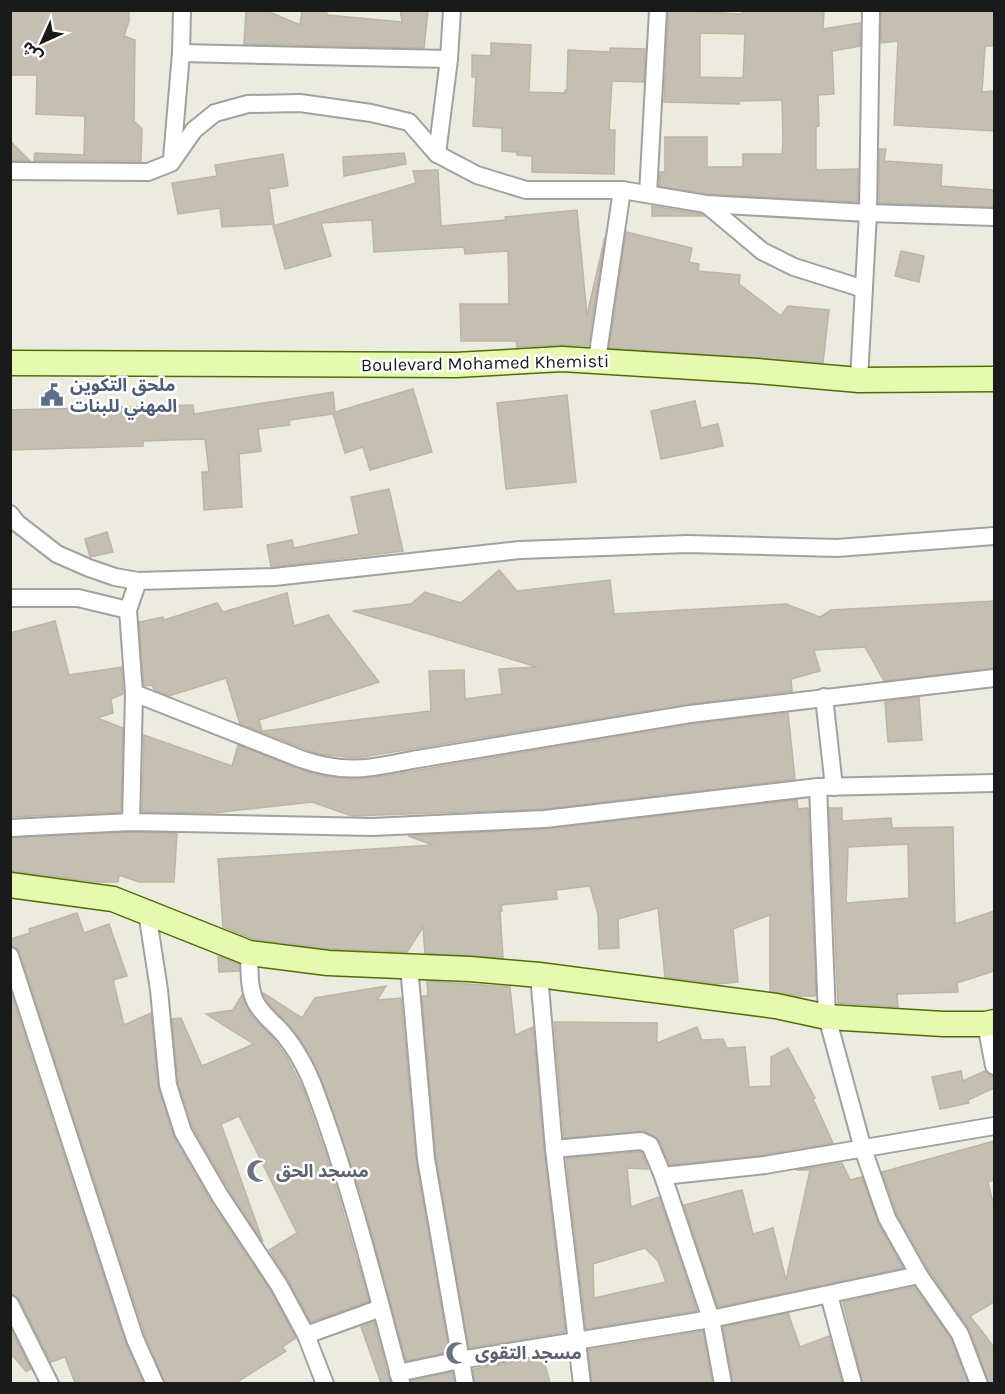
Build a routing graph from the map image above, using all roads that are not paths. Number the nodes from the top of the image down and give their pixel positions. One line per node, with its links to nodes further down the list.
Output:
1 (182, 10): 5 (street)
2 (452, 10): 6 (street)
3 (658, 10): 11 (street)
4 (872, 10): 13 (street)
5 (181, 53): 6 (street); 8 (street)
6 (449, 59): 7 (street)
7 (437, 154): 8 (street); 10 (street)
8 (171, 163): 9 (street)
9 (10, 171)
10 (622, 190): 11 (street); 16 (street)
11 (648, 194): 12 (street)
12 (706, 204): 13 (street); 15 (street)
13 (868, 213): 14 (street); 15 (street)
14 (994, 217)
15 (864, 289): 19 (street)
16 (597, 360): 17 (street, Boulevard Mohamed Khemisti); 19 (street, Boulevard Mohamed Khemisti)
17 (10, 363)
18 (994, 379): 19 (street, Boulevard Mohamed Khemisti)
19 (859, 380)
20 (10, 514): 22 (street)
21 (994, 536): 22 (street)
22 (138, 581): 24 (street)
23 (10, 598): 24 (street)
24 (128, 610): 26 (street)
25 (994, 678): 27 (street)
26 (134, 693): 27 (street); 30 (street)
27 (824, 697): 29 (street)
28 (994, 783): 29 (street)
29 (826, 787): 30 (street); 38 (street)
30 (131, 822): 31 (street)
31 (10, 828)
32 (10, 885): 33 (street)
33 (147, 912): 34 (street); 50 (street)
34 (249, 953): 36 (street); 48 (street)
35 (10, 957): 55 (street)
36 (409, 966): 37 (street); 52 (street)
37 (539, 975): 38 (street); 42 (street)
38 (827, 1017): 39 (street); 43 (street)
39 (990, 1023): 40 (street)
40 (994, 1066)
41 (994, 1126): 43 (street)
42 (554, 1149): 44 (street); 51 (street)
43 (863, 1149): 44 (street); 45 (street)
44 (663, 1176): 49 (street)
45 (919, 1275): 46 (street); 61 (street)
46 (829, 1295): 49 (street); 60 (street)
47 (10, 1304): 54 (street)
48 (381, 1308): 50 (street); 53 (street)
49 (711, 1319): 51 (street); 59 (street)
50 (306, 1335): 56 (street)
51 (577, 1340): 52 (street); 58 (street)
52 (460, 1360): 53 (street); 57 (street)
53 (400, 1378)
54 (50, 1383)
55 (155, 1383)
56 (325, 1383)
57 (465, 1383)
58 (582, 1383)
59 (723, 1383)
60 (853, 1383)
61 (980, 1383)

